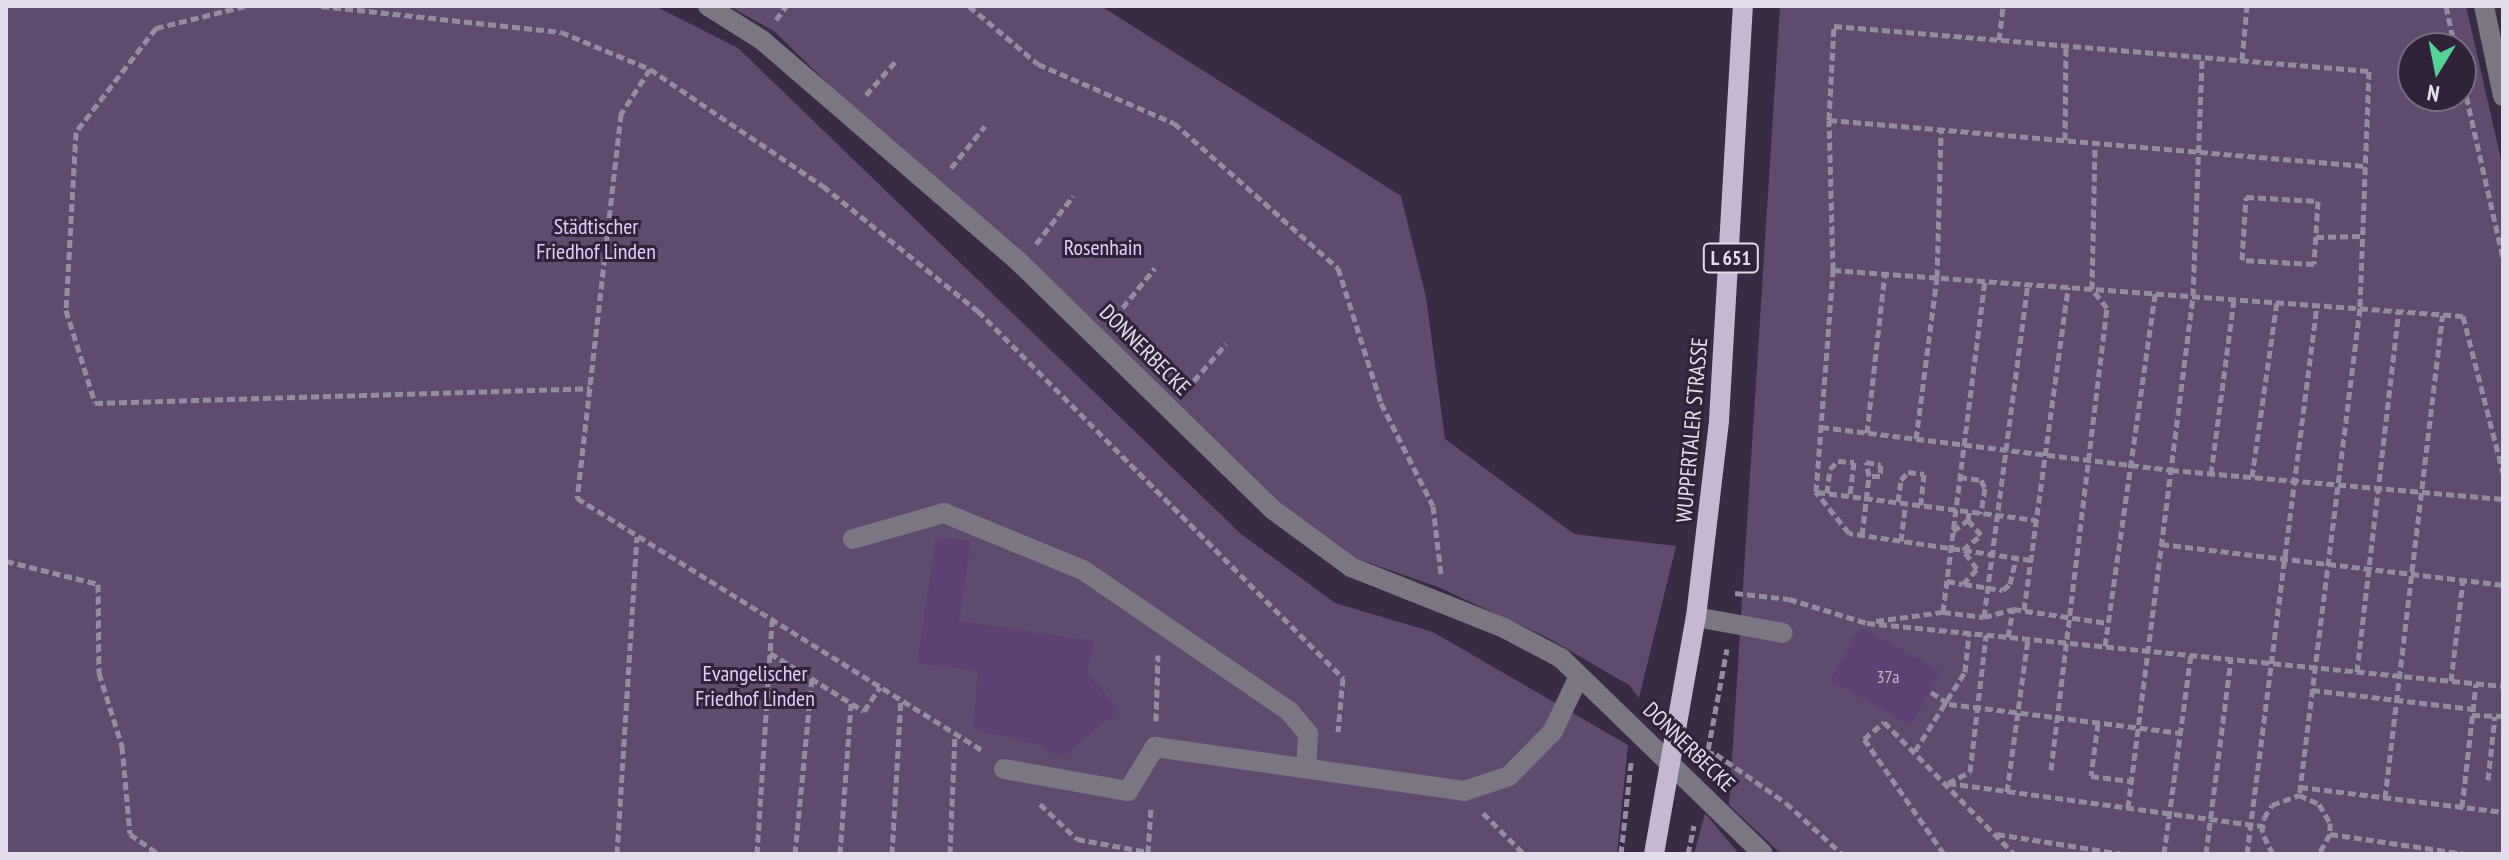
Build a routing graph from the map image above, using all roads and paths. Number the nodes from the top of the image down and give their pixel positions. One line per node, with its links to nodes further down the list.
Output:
1 (245, 6): 51 (path)
2 (321, 6): 16 (path)
3 (708, 6): 19 (street, DONNERBECKE)
4 (969, 6): 108 (path)
5 (1743, 6): 112 (main road, WUPPERTALER STRASSE / L 651)
6 (2003, 6): 11 (path)
7 (2247, 6): 14 (path)
8 (2446, 6): 10 (path)
9 (2484, 6): 17 (street)
10 (2452, 32)
11 (1999, 40): 12 (path); 20 (path)
12 (2066, 46): 13 (path); 23 (path)
13 (2202, 57): 14 (path); 25 (path)
14 (2242, 60): 26 (path)
15 (895, 62): 19 (path)
16 (650, 69): 51 (path); 164 (path)
17 (2503, 96)
18 (2470, 112): 31 (path)
19 (849, 114): 27 (street, DONNERBECKE)
20 (1829, 120): 22 (path); 34 (path)
21 (985, 126): 27 (path)
22 (1941, 130): 23 (path); 36 (path)
23 (2065, 140): 24 (path)
24 (2095, 143): 25 (path); 40 (path)
25 (2199, 152): 26 (path); 42 (path)
26 (2365, 166): 29 (path)
27 (930, 188): 32 (street, DONNERBECKE)
28 (1073, 196): 32 (path)
29 (2363, 236): 30 (path); 46 (path)
30 (2316, 237): 30 (path)
31 (2503, 258)
32 (1019, 262): 49 (street, DONNERBECKE)
33 (1155, 268): 49 (path)
34 (1833, 270): 35 (path); 53 (path)
35 (1885, 273): 36 (path); 54 (path)
36 (1937, 277): 37 (path); 55 (path)
37 (1985, 281): 38 (path); 56 (path)
38 (2028, 284): 39 (path); 57 (path)
39 (2068, 287): 40 (path); 58 (path)
40 (2092, 289): 41 (path); 59 (path)
41 (2155, 293): 42 (path); 60 (path)
42 (2193, 296): 43 (path); 61 (path)
43 (2234, 299): 44 (path); 63 (path)
44 (2277, 302): 45 (path); 66 (path)
45 (2317, 305): 46 (path); 67 (path)
46 (2360, 308): 47 (path); 68 (path)
47 (2399, 311): 48 (path); 69 (path)
48 (2443, 315): 62 (path); 71 (path)
49 (1099, 336): 52 (street, DONNERBECKE)
50 (1226, 344): 52 (path)
51 (590, 388): 87 (path)
52 (1170, 409): 108 (street, DONNERBECKE)
53 (1821, 427): 54 (path); 70 (path)
54 (1867, 433): 55 (path)
55 (1916, 439): 56 (path)
56 (1964, 445): 57 (path); 65 (path)
57 (2006, 450): 58 (path); 82 (path)
58 (2045, 455): 59 (path); 84 (path)
59 (2089, 461): 60 (path); 114 (path)
60 (2131, 466): 61 (path); 118 (path)
61 (2171, 470): 63 (path); 90 (path)
62 (2503, 473)
63 (2211, 474): 66 (path)
64 (1869, 476): 74 (path)
65 (1959, 477): 79 (path); 81 (path)
66 (2252, 477): 67 (path)
67 (2296, 481): 68 (path); 95 (path)
68 (2338, 485): 69 (path); 98 (path)
69 (2378, 488): 71 (path); 99 (path)
70 (1816, 492): 72 (path); 86 (path)
71 (2422, 492): 75 (path); 100 (path)
72 (1827, 493): 73 (path); 73 (path)
73 (1850, 496): 74 (path)
74 (1866, 498): 76 (path); 86 (path)
75 (2503, 499)
76 (1898, 502): 77 (path); 78 (path)
77 (1906, 503): 78 (path); 89 (path)
78 (1921, 505): 79 (path)
79 (1955, 510): 80 (path); 85 (path)
80 (1969, 511): 81 (path); 83 (path)
81 (1981, 514): 82 (path)
82 (1998, 515): 84 (path); 93 (path)
83 (1968, 520): 85 (path); 92 (path)
84 (2036, 520): 96 (path)
85 (1952, 532): 91 (path)
86 (1862, 535): 89 (path)
87 (637, 537): 115 (path); 186 (path)
88 (853, 539): 116 (street)
89 (1901, 541): 91 (path)
90 (2161, 544): 95 (path); 127 (path)
91 (1950, 548): 92 (path); 102 (path)
92 (1963, 550): 93 (path); 103 (path)
93 (1992, 554): 94 (path); 105 (path)
94 (2016, 557): 96 (path); 105 (path)
95 (2285, 559): 98 (path); 131 (path)
96 (2031, 560): 110 (path)
97 (6, 561): 185 (path)
98 (2328, 564): 99 (path); 132 (path)
99 (2369, 569): 100 (path); 133 (path)
100 (2412, 574): 101 (path); 134 (path)
101 (2463, 580): 104 (path); 137 (path)
102 (1947, 581): 103 (path); 111 (path)
103 (1963, 584): 105 (path)
104 (2503, 585)
105 (1988, 588): 113 (path)
106 (1735, 593): 119 (path)
107 (1751, 594): 117 (path)
108 (1450, 606): 135 (street, DONNERBECKE)
109 (2013, 609): 110 (path); 113 (path); 123 (path)
110 (2024, 610): 114 (path)
111 (1943, 612): 113 (path); 117 (path)
112 (1696, 617): 119 (street); 194 (main road, WUPPERTALER STRASSE / L 651)
113 (1984, 617)
114 (2068, 617): 118 (path); 125 (path)
115 (772, 620): 128 (path); 140 (path)
116 (1159, 622): 158 (path); 161 (street)
117 (1867, 623): 121 (path)
118 (2108, 623): 126 (path)
119 (1732, 624): 120 (street); 155 (path)
120 (1783, 633)
121 (1969, 633): 122 (path); 146 (path)
122 (1986, 635): 123 (path); 147 (path)
123 (2008, 637): 124 (path)
124 (2028, 639): 125 (path); 148 (path)
125 (2065, 642): 126 (path); 152 (path)
126 (2105, 646): 127 (path)
127 (2147, 651): 129 (path); 154 (path)
128 (770, 653): 136 (path); 187 (path)
129 (2191, 655): 130 (path); 156 (path)
130 (2231, 659): 131 (path); 178 (path)
131 (2272, 663): 132 (path); 180 (path)
132 (2315, 667): 133 (path); 141 (path)
133 (2357, 672): 134 (path)
134 (2400, 676): 137 (path); 144 (path)
135 (1578, 678): 169 (street); 196 (street, DONNERBECKE)
136 (812, 679): 145 (path); 188 (path)
137 (2451, 681): 138 (path)
138 (2476, 684): 139 (path); 149 (path)
139 (2503, 686)
140 (880, 687): 143 (path); 145 (path)
141 (2312, 690): 144 (path); 168 (path)
142 (1931, 692): 146 (path)
143 (901, 700): 157 (path); 190 (path)
144 (2397, 701): 149 (path); 172 (path)
145 (851, 703): 189 (path)
146 (1949, 704): 147 (path); 160 (path)
147 (1977, 707): 148 (path); 167 (path)
148 (2018, 712): 152 (path); 170 (path)
149 (2473, 712): 150 (path); 174 (path)
150 (2495, 716): 151 (path); 165 (path)
151 (2503, 716)
152 (2057, 717): 153 (path); 163 (path)
153 (2098, 723): 154 (path); 166 (path)
154 (2138, 728): 156 (path); 166 (path)
155 (1712, 731)
156 (2181, 733): 177 (path)
157 (955, 734): 162 (path); 191 (path)
158 (1155, 747): 161 (street); 162 (street)
159 (1701, 751): 197 (path)
160 (1915, 751): 167 (path); 198 (path)
161 (1306, 768): 164 (street)
162 (1004, 769): 184 (path)
163 (2051, 770)
164 (1333, 772): 169 (street)
165 (2488, 780)
166 (2131, 781): 175 (path)
167 (1947, 783): 170 (path); 182 (path)
168 (2300, 787): 171 (path); 172 (path)
169 (1464, 791): 192 (path)
170 (2007, 792): 175 (path)
171 (2299, 795): 181 (path); 183 (path)
172 (2385, 798): 174 (path)
173 (1624, 807): 193 (path)
174 (2462, 807): 176 (path)
175 (2128, 808): 177 (path)
176 (2503, 812)
177 (2170, 814): 178 (path); 201 (path)
178 (2211, 820): 180 (path); 202 (path)
179 (1695, 825): 195 (path)
180 (2251, 825): 181 (path); 203 (path)
181 (2263, 826): 204 (path)
182 (1995, 834): 199 (path); 200 (path)
183 (2330, 834): 205 (path); 206 (path)
184 (1148, 852)
185 (159, 854)
186 (617, 854)
187 (757, 854)
188 (795, 854)
189 (840, 854)
190 (892, 854)
191 (950, 854)
192 (1524, 854)
193 (1621, 854)
194 (1654, 854)
195 (1688, 854)
196 (1763, 854)
197 (1842, 854)
198 (1944, 854)
199 (2014, 854)
200 (2122, 854)
201 (2164, 854)
202 (2206, 854)
203 (2247, 854)
204 (2273, 854)
205 (2319, 854)
206 (2466, 854)

